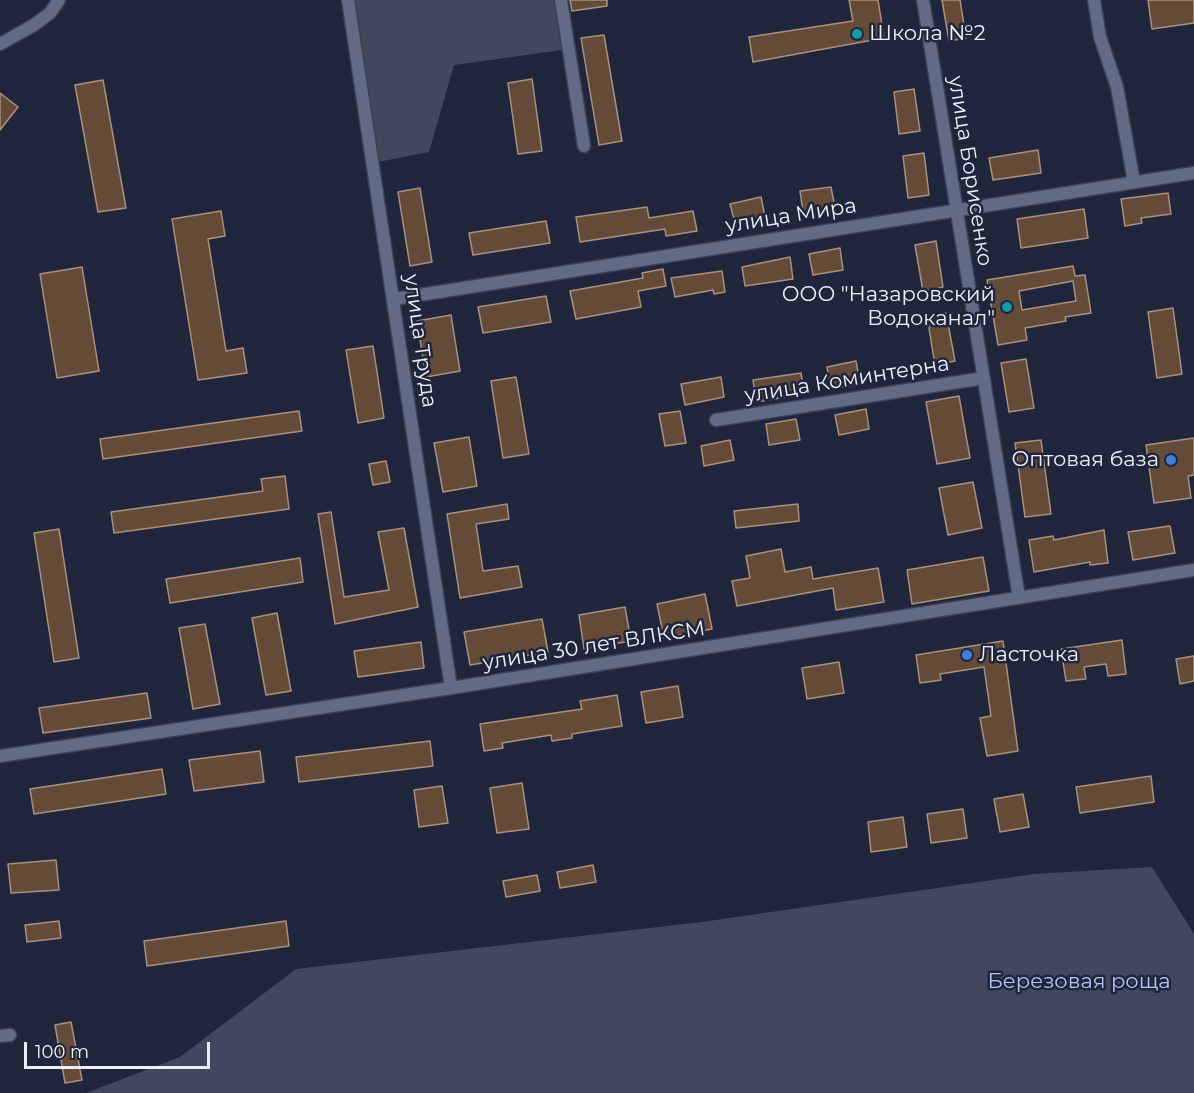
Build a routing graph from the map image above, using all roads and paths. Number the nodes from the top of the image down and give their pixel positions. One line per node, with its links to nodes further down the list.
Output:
1 (58, 0): 6 (street)
2 (348, 0): 11 (street, улица Труда)
3 (561, 0): 7 (street)
4 (923, 0): 10 (street, улица Борисенко)
5 (1094, 0): 9 (street)
6 (0, 44)
7 (584, 146)
8 (1194, 173): 9 (street, улица Мира)
9 (1134, 182): 10 (street, улица Мира)
10 (957, 209): 11 (street, улица Мира); 12 (street, улица Борисенко)
11 (394, 299): 16 (street, улица Труда)
12 (984, 378): 13 (street, улица Коминтерна); 15 (street, улица Борисенко)
13 (716, 420)
14 (1194, 570): 15 (street, улица 30 лет ВЛКСМ)
15 (1019, 598): 16 (street, улица 30 лет ВЛКСМ)
16 (452, 688): 17 (street, улица 30 лет ВЛКСМ)
17 (0, 756)

